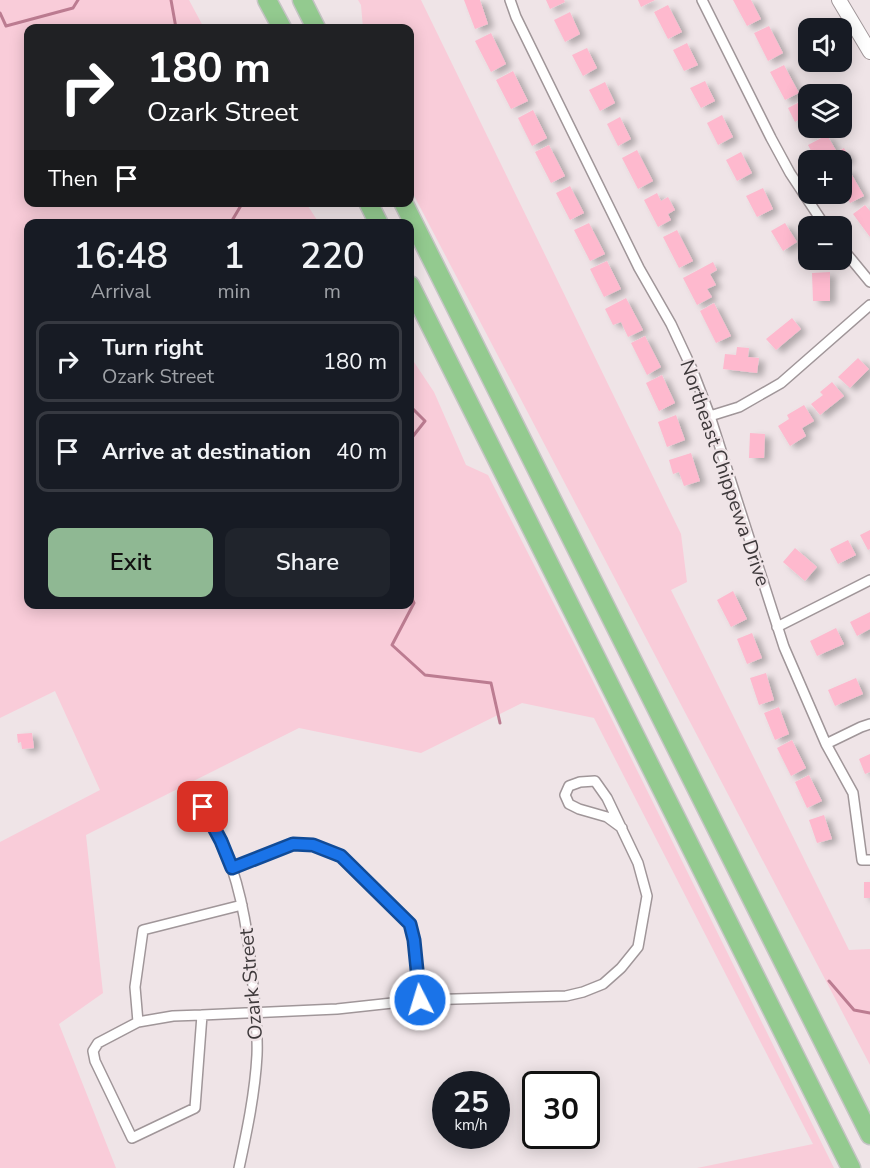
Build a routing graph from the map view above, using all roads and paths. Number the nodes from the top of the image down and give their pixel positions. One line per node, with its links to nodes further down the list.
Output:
1 (267, 0): 6 (highway)
2 (302, 0): 7 (highway)
3 (510, 0): 15 (street, Northeast Chippewa Drive)
4 (702, 0): 9 (street)
5 (838, 0): 8 (main road)
6 (280, 24)
7 (314, 24)
8 (870, 52)
9 (818, 216)
10 (414, 224): 29 (highway)
11 (852, 260): 12 (street)
12 (870, 282)
13 (414, 293): 31 (highway)
14 (870, 305): 15 (street)
15 (710, 416): 17 (street, Northeast Chippewa Drive)
16 (870, 580): 17 (street)
17 (777, 627): 19 (street, Northeast Chippewa Drive)
18 (870, 724): 19 (street)
19 (826, 744): 22 (street, Northeast Chippewa Drive)
20 (203, 807): 23 (street, Ozark Street)
21 (622, 828): 21 (street); 25 (street)
22 (866, 860)
23 (232, 868): 24 (street, Ozark Street); 25 (street)
24 (242, 905): 26 (street, Ozark Street); 28 (street)
25 (420, 1000): 26 (street)
26 (256, 1012): 27 (street); 30 (street, Ozark Street)
27 (202, 1014): 28 (street); 28 (street)
28 (138, 1023)
29 (870, 1136)
30 (239, 1168)
31 (850, 1168)

